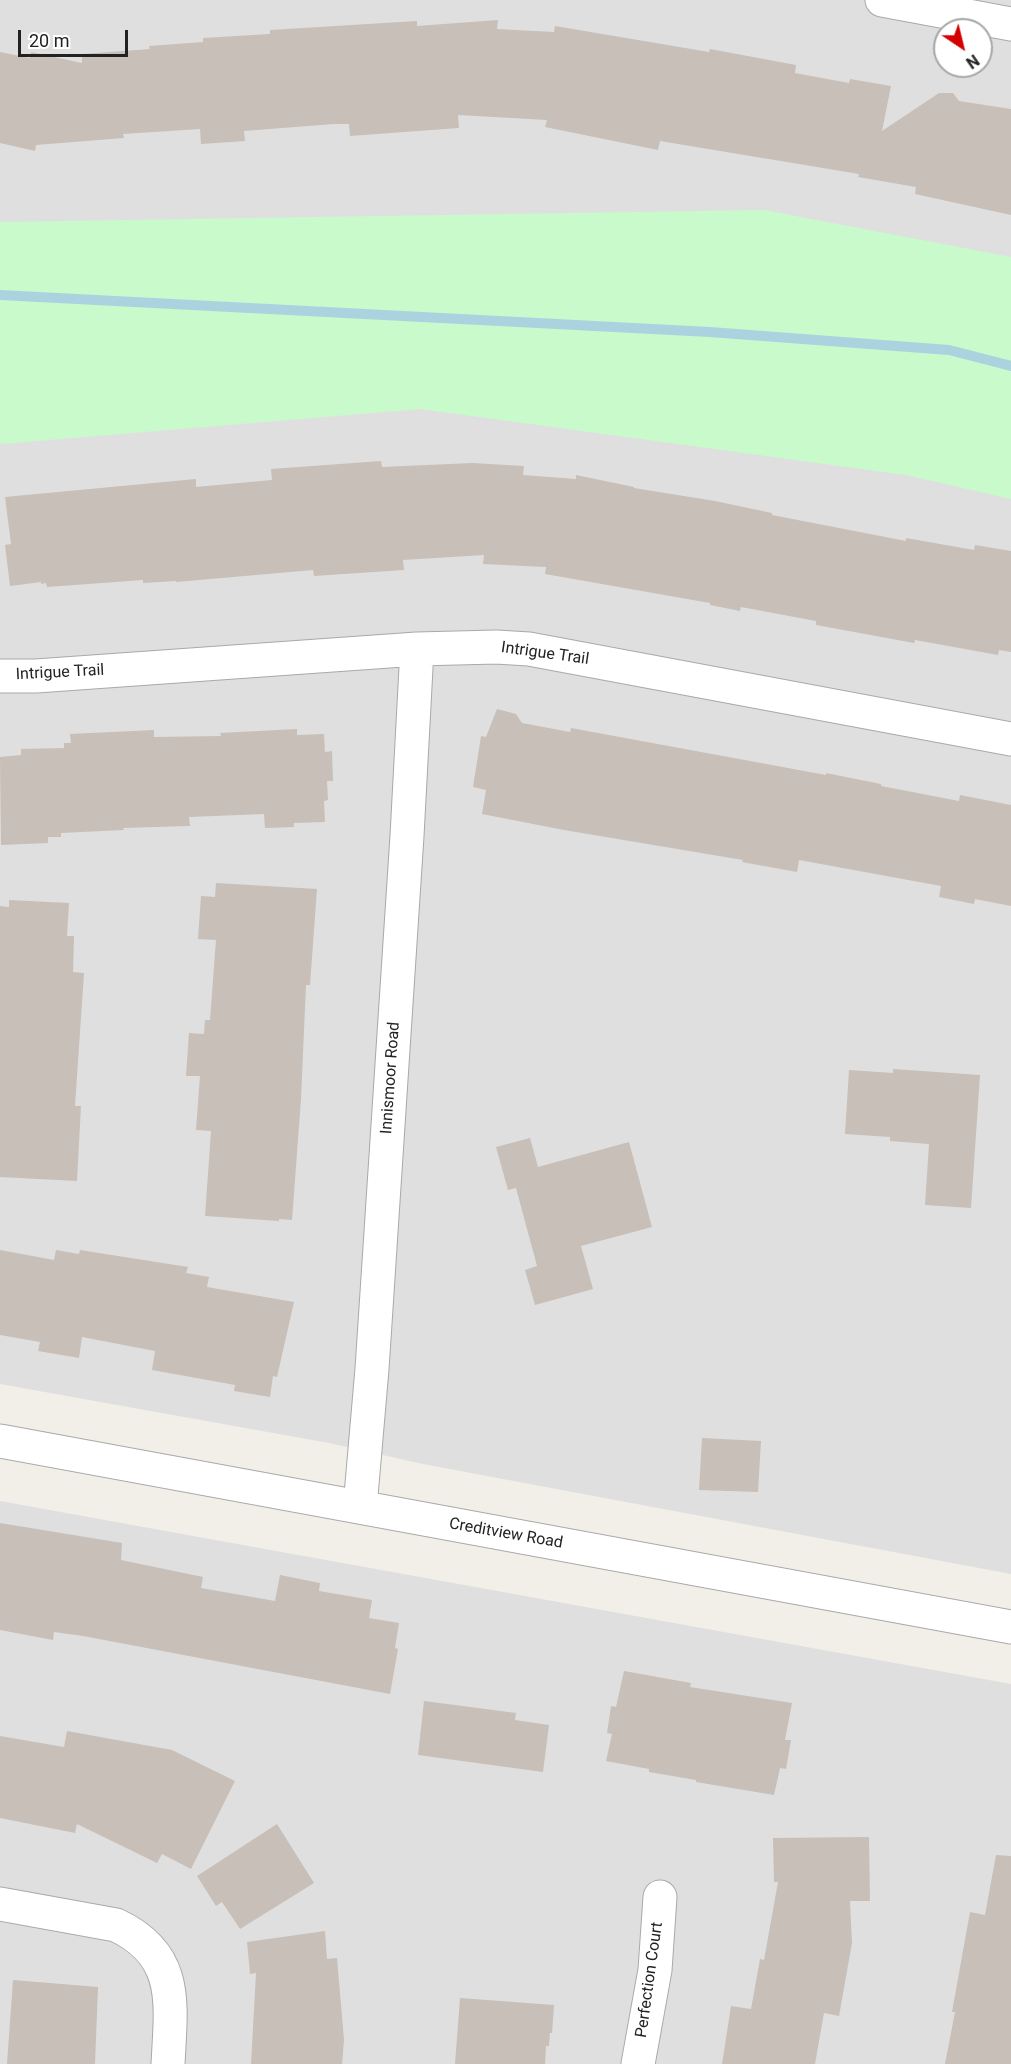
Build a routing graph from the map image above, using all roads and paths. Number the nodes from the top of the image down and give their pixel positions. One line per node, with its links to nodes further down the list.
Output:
1 (882, 0): 2 (street)
2 (1011, 24)
3 (417, 649): 4 (street, Intrigue Trail); 5 (street, Intrigue Trail); 7 (street, Innismoor Road)
4 (0, 676)
5 (1011, 739)
6 (0, 1441): 7 (street, Creditview Road)
7 (360, 1507): 8 (street, Creditview Road)
8 (1011, 1627)
9 (660, 1896): 12 (street, Perfection Court)
10 (0, 1904): 11 (street)
11 (168, 2064)
12 (638, 2064)

